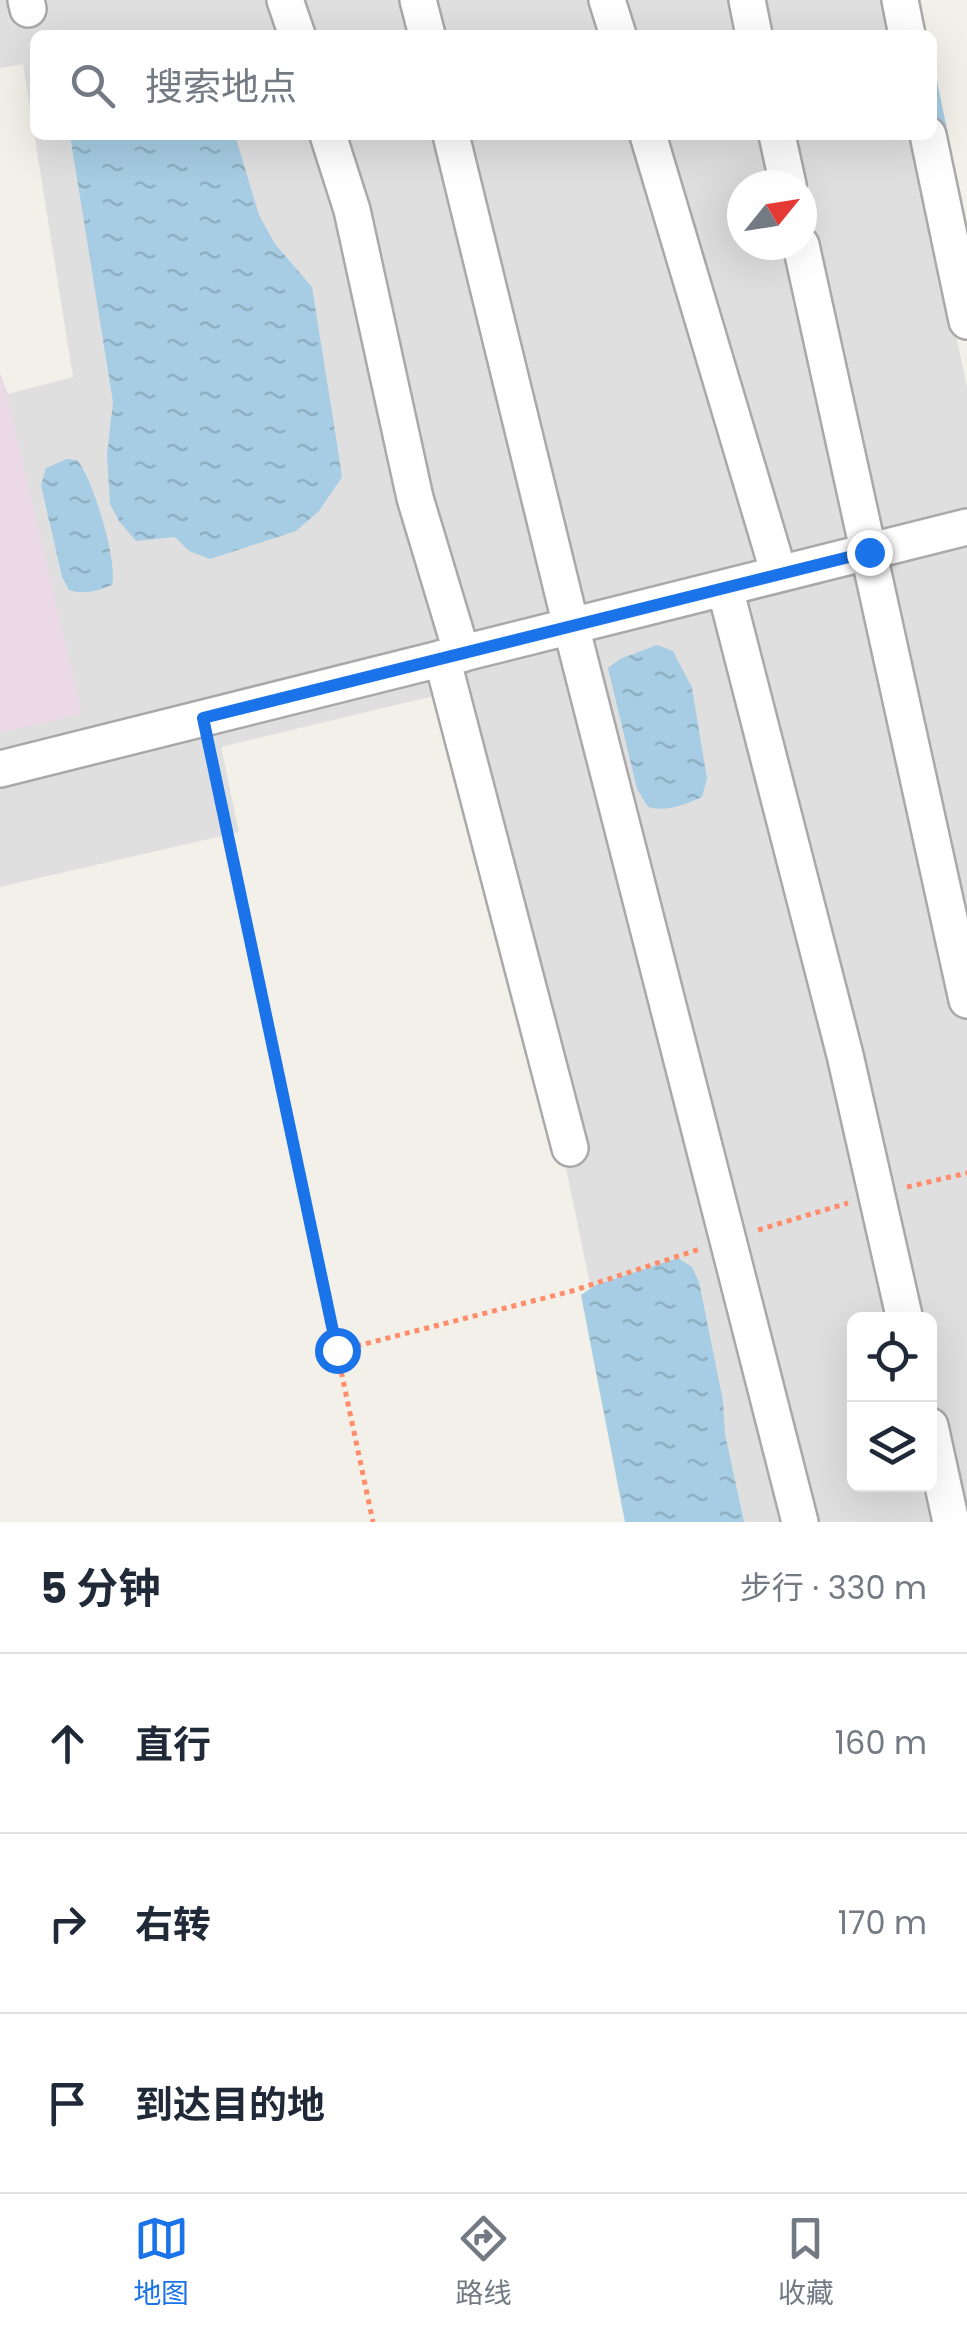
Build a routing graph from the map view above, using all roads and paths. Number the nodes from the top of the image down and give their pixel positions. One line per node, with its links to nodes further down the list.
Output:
1 (286, 0): 6 (street)
2 (418, 0): 7 (street)
3 (607, 0): 8 (street)
4 (746, 0): 9 (street)
5 (900, 0): 10 (street)
6 (295, 30)
7 (426, 30)
8 (616, 30)
9 (753, 30)
10 (906, 30)
11 (330, 140): 24 (street)
12 (452, 140): 23 (street)
13 (649, 140): 21 (street)
14 (777, 140): 16 (street)
15 (929, 140): 18 (street)
16 (784, 170)
17 (804, 260): 20 (street)
18 (967, 321)
19 (967, 528): 20 (street)
20 (869, 552): 21 (street); 27 (street)
21 (779, 574): 22 (street)
22 (725, 588): 23 (street); 30 (street)
23 (571, 626): 24 (street); 31 (street)
24 (452, 656): 25 (street); 28 (street)
25 (203, 718): 26 (street); 33 (path)
26 (0, 769)
27 (967, 1000)
28 (570, 1148)
29 (967, 1173): 30 (path)
30 (876, 1194): 31 (path); 32 (street)
31 (728, 1240): 33 (path); 36 (street)
32 (903, 1312)
33 (337, 1350): 35 (path)
34 (937, 1458): 37 (street)
35 (373, 1522)
36 (800, 1522)
37 (951, 1522)

